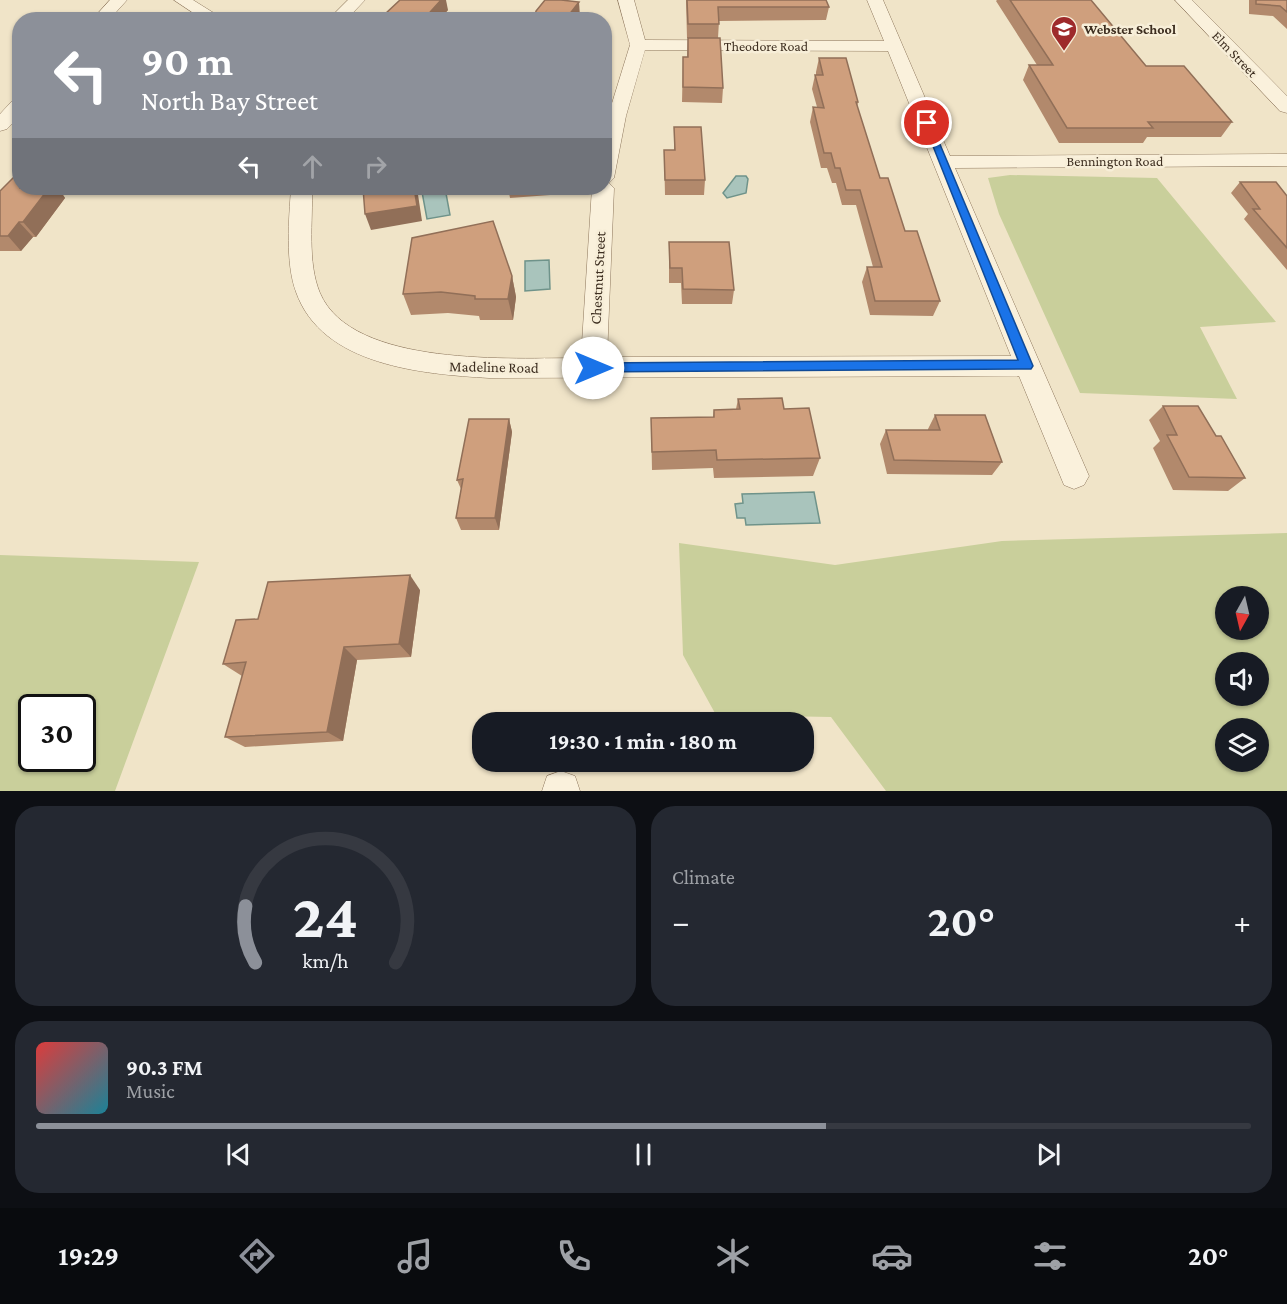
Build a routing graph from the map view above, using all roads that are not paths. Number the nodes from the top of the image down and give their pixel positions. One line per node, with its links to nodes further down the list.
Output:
1 (119, 0): 7 (street)
2 (182, 0): 8 (street)
3 (357, 0): 9 (street)
4 (626, 0): 10 (street)
5 (875, 0): 11 (street)
6 (1183, 0): 12 (street, Elm Street)
7 (108, 12)
8 (203, 12)
9 (344, 12)
10 (638, 45): 11 (street, Theodore Road); 15 (street)
11 (894, 46): 17 (street)
12 (1287, 107)
13 (12, 113): 14 (street)
14 (0, 125)
15 (612, 136)
16 (1287, 160): 17 (street, Bennington Road)
17 (943, 162): 20 (street)
18 (301, 195): 21 (street, Madeline Road)
19 (603, 195): 21 (street, Chestnut Street)
20 (1027, 366): 21 (street, Madeline Road); 22 (street)
21 (593, 368)
22 (1074, 476)

